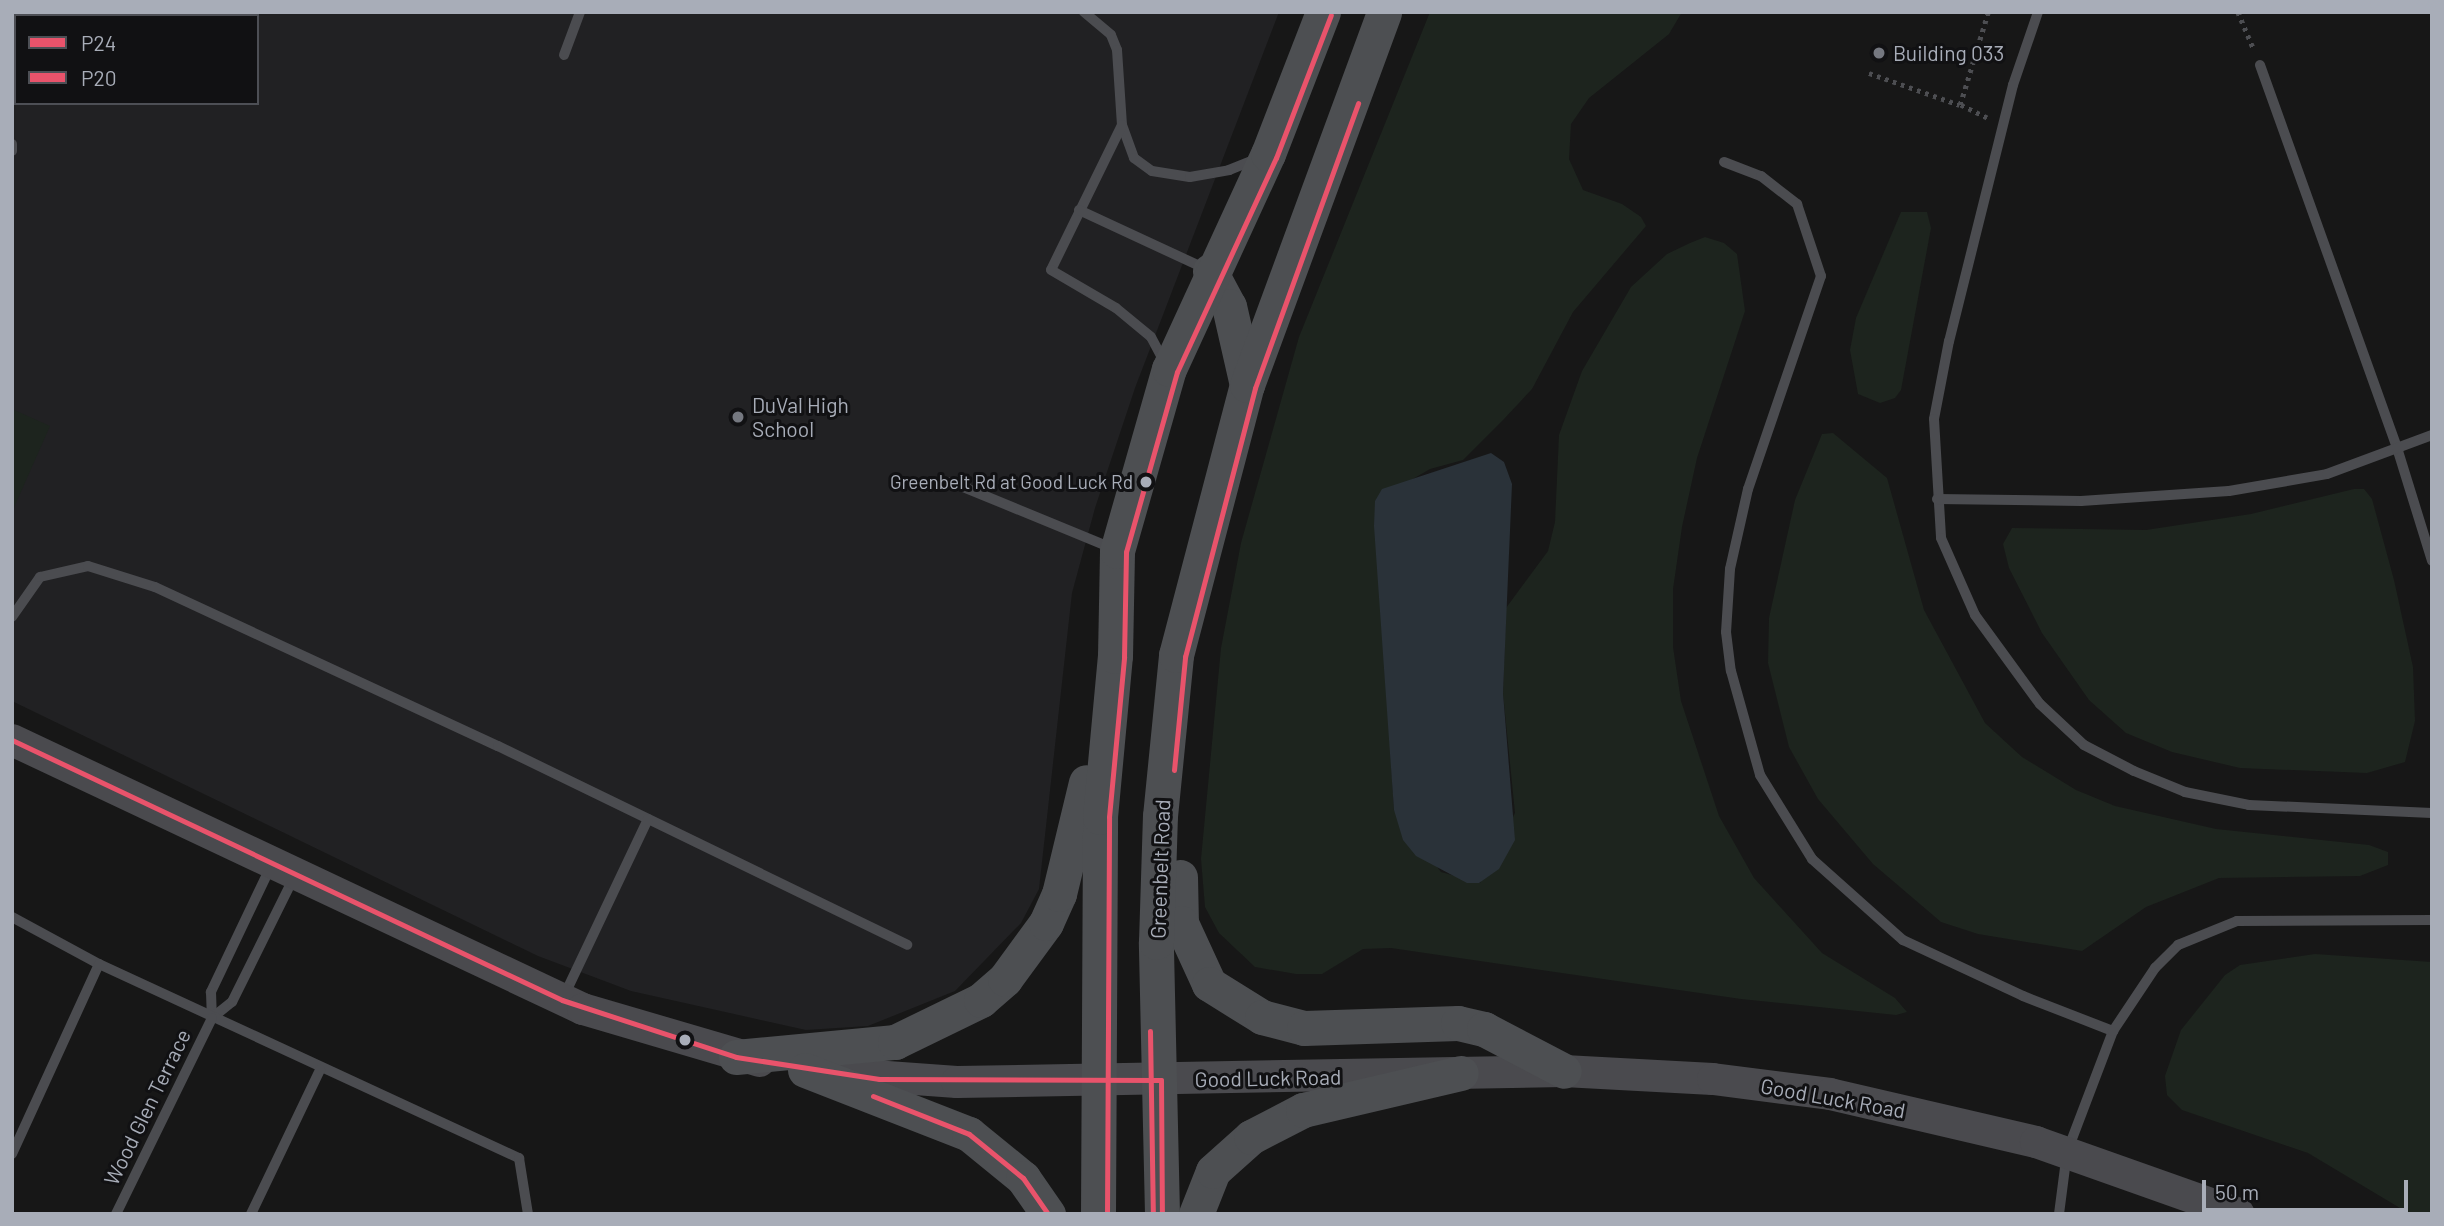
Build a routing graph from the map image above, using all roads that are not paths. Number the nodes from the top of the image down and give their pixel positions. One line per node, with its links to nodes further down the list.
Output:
1 (580, 12): 8 (lane)
2 (1084, 12): 7 (lane)
3 (1108, 12): 7 (lane)
4 (1323, 12): 13 (main road)
5 (1384, 12): 18 (main road, Greenbelt Road)
6 (2038, 12): 22 (lane)
7 (1102, 25): 10 (lane)
8 (564, 55)
9 (2260, 65): 20 (lane)
10 (1122, 125): 13 (lane); 15 (lane)
11 (12, 144): 12 (lane)
12 (12, 151)
13 (1268, 154): 16 (main road)
14 (1724, 162): 39 (lane)
15 (1079, 210): 16 (lane); 17 (lane)
16 (1210, 271): 17 (main road); 18 (main road)
17 (1169, 369): 24 (main road)
18 (1247, 385): 23 (main road, Greenbelt Road)
19 (2432, 435): 20 (lane)
20 (2398, 451): 22 (lane); 25 (lane)
21 (951, 482): 24 (lane)
22 (1937, 499): 30 (lane)
23 (1208, 531): 43 (main road); 45 (main road, Greenbelt Road)
24 (1117, 551): 28 (main road)
25 (2432, 561)
26 (16, 600): 27 (lane); 31 (lane)
27 (12, 617)
28 (1115, 656): 40 (main road); 46 (main road)
29 (12, 740): 32 (main road, Good Luck Road)
30 (2432, 813)
31 (648, 819): 35 (lane); 37 (lane)
32 (284, 869): 37 (main road, Good Luck Road); 38 (lane, Wood Glen Terrace); 38 (lane, Wood Glen Terrace)
33 (12, 918): 36 (lane)
34 (2432, 920): 39 (lane)
35 (907, 944)
36 (99, 964): 38 (lane); 48 (lane)
37 (562, 1000): 40 (main road, Good Luck Road)
38 (212, 1018): 42 (lane); 49 (lane, Wood Glen Terrace)
39 (2113, 1031): 47 (lane)
40 (736, 1057): 41 (main road, Good Luck Road)
41 (805, 1069): 46 (main road, Good Luck Road); 52 (main road)
42 (320, 1070): 50 (lane); 51 (lane)
43 (1564, 1071): 44 (main road, Good Luck Road); 47 (main road, Good Luck Road)
44 (1461, 1073): 45 (main road, Good Luck Road); 55 (main road)
45 (1161, 1080): 46 (main road, Good Luck Road); 54 (main road, Greenbelt Road)
46 (1099, 1082): 53 (main road)
47 (2067, 1153): 56 (lane); 57 (main road, Good Luck Road)
48 (12, 1154)
49 (116, 1214)
50 (251, 1214)
51 (528, 1214)
52 (1048, 1214)
53 (1098, 1214)
54 (1162, 1214)
55 (1196, 1214)
56 (2059, 1214)
57 (2239, 1214)

